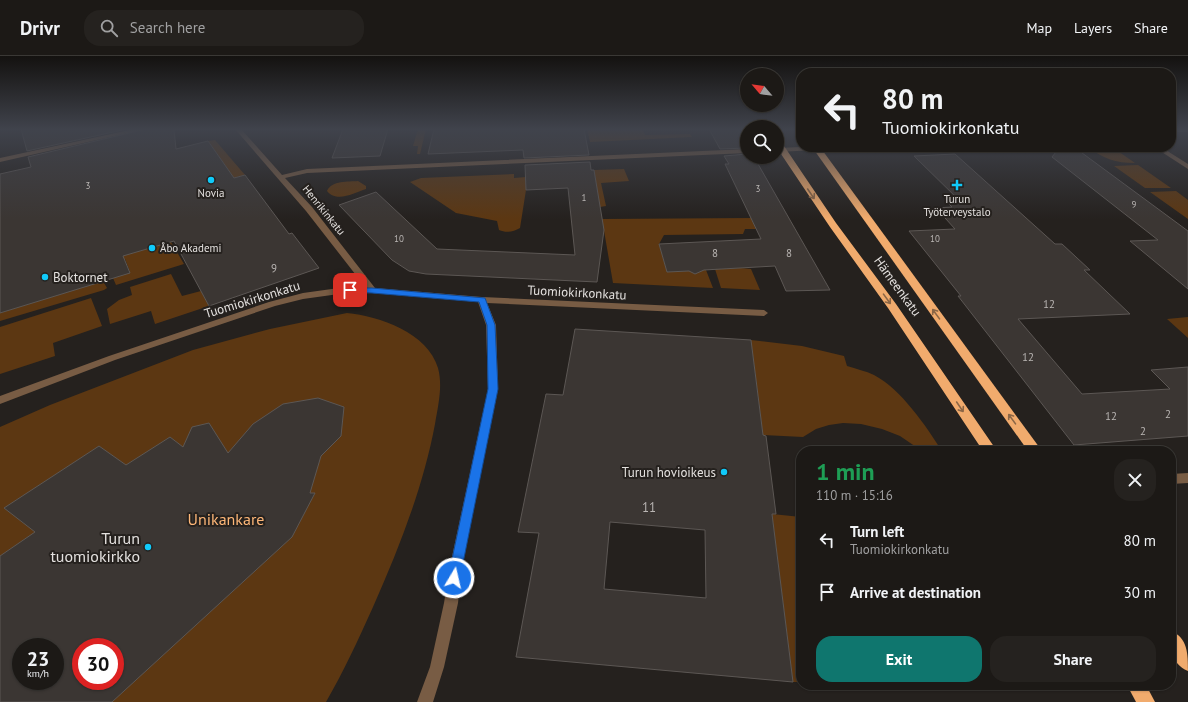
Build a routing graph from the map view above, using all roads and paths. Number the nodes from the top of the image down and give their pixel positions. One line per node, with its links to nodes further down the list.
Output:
1 (266, 159): 7 (street, Henrikinkatu)
2 (568, 159): 7 (street)
3 (787, 159): 12 (highway, Hämeenkatu, one-way to 12)
4 (824, 159): 13 (highway, Hämeenkatu, one-way to 4)
5 (1176, 159): 6 (street)
6 (1188, 167)
7 (282, 177): 8 (street, Henrikinkatu)
8 (372, 290): 9 (street, Tuomiokirkonkatu); 11 (street, Tuomiokirkonkatu)
9 (482, 300): 10 (street, Tuomiokirkonkatu); 19 (street)
10 (764, 313)
11 (0, 400)
12 (987, 446)
13 (1031, 446)
14 (1188, 478): 15 (street)
15 (1176, 479)
16 (1176, 646): 17 (highway)
17 (1188, 662)
18 (1139, 690): 20 (highway)
19 (426, 702)
20 (1146, 702)

